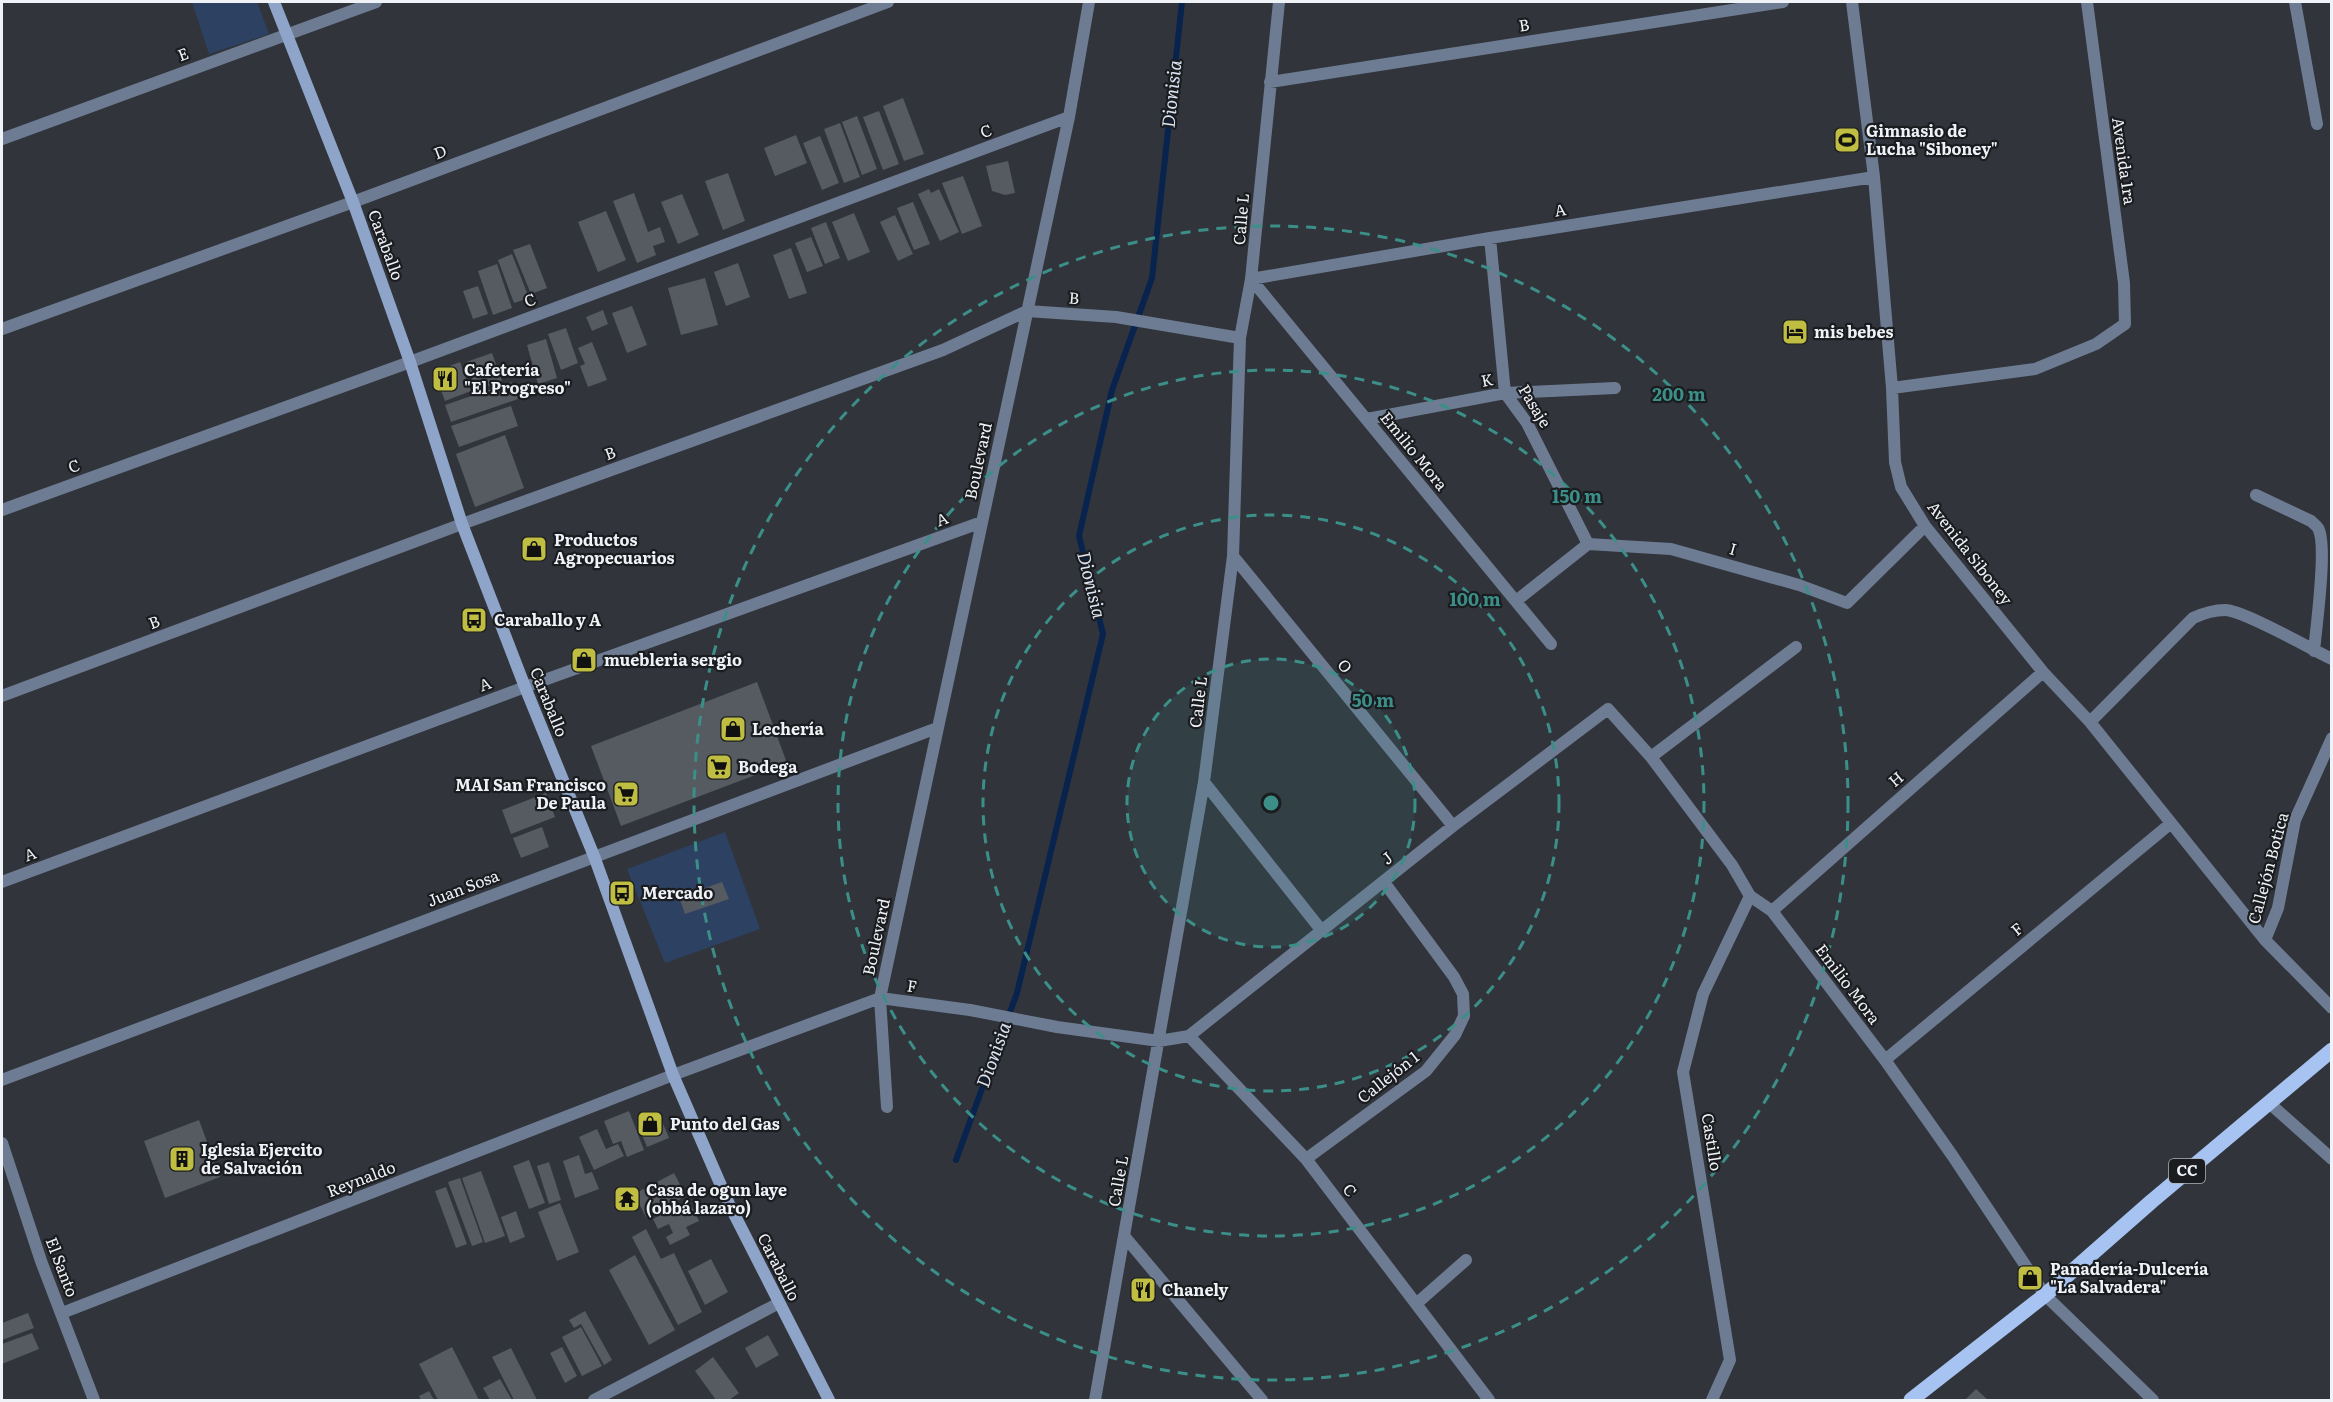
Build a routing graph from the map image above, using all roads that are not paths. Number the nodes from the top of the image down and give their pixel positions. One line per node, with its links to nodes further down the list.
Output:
1 (274, 2): 10 (street, Caraballo)
2 (376, 2): 10 (street, E)
3 (888, 2): 16 (street, D)
4 (1089, 2): 12 (street, Boulevard)
5 (1279, 2): 11 (street, Calle L)
6 (1783, 2): 11 (street, B)
7 (1852, 2): 15 (street, Avenida Siboney)
8 (2087, 2): 24 (street, Avenida 1ra)
9 (2295, 2): 13 (street)
10 (285, 34): 14 (street, E); 16 (street, Caraballo)
11 (1270, 82): 18 (street, Calle L)
12 (1069, 117): 19 (street, Boulevard); 22 (street, C)
13 (2317, 124)
14 (2, 139)
15 (1874, 177): 17 (street, A); 24 (street, Avenida Siboney)
16 (353, 202): 20 (street, D); 22 (street, Caraballo)
17 (1490, 238): 18 (street, A); 25 (street, Pasaje)
18 (1251, 279): 21 (street, Calle L); 26 (street, Emilio Mora)
19 (1027, 311): 21 (street, B); 29 (street, Boulevard); 30 (street, B)
20 (2, 329)
21 (1240, 338): 33 (street, Calle L)
22 (410, 362): 28 (street, C); 30 (street, Caraballo)
23 (1615, 388): 25 (street, K)
24 (1892, 388): 31 (street, Avenida Siboney)
25 (1505, 393): 26 (street, K); 32 (street, Pasaje)
26 (1367, 419): 34 (street, Emilio Mora)
27 (2256, 495): 37 (street)
28 (2, 510)
29 (982, 522): 40 (street, A); 44 (street, Boulevard)
30 (462, 524): 40 (street, Caraballo); 41 (street, B)
31 (1925, 526): 32 (street, I); 39 (street, Avenida Siboney)
32 (1588, 544): 34 (street)
33 (1233, 556): 47 (street, Calle L); 49 (street, O)
34 (1516, 600): 35 (street, Emilio Mora)
35 (1551, 644)
36 (1796, 647): 46 (street)
37 (2314, 651): 38 (street); 43 (street)
38 (2331, 659)
39 (2043, 672): 43 (street, Avenida Siboney); 54 (street, H)
40 (525, 687): 50 (street, Caraballo); 51 (street, A)
41 (2, 696)
42 (1608, 709): 46 (street, Emilio Mora); 49 (street, J)
43 (2090, 722): 48 (street, Avenida Siboney)
44 (937, 728): 50 (street, Juan Sosa); 57 (street, Boulevard)
45 (2331, 738): 56 (street, Callejón Botica)
46 (1652, 757): 53 (street, Emilio Mora)
47 (1204, 782): 55 (street); 60 (street, Calle L)
48 (2170, 824): 56 (street, Avenida Siboney); 62 (street, F)
49 (1453, 826): 52 (street, J)
50 (594, 856): 63 (street, Caraballo); 64 (street, Juan Sosa)
51 (2, 882)
52 (1384, 882): 55 (street, J); 68 (street, Callejón 1)
53 (1750, 896): 54 (street, Emilio Mora); 82 (street, Castillo)
54 (1772, 911): 62 (street, Emilio Mora)
55 (1322, 931): 59 (street, J)
56 (2265, 940): 58 (street, Avenida Siboney)
57 (880, 998): 60 (street, F); 63 (street, F); 66 (street, Boulevard)
58 (2331, 1008)
59 (1189, 1036): 60 (street); 68 (street, C)
60 (1159, 1041): 70 (street, Calle L)
61 (2331, 1050): 65 (main road, CC)
62 (1885, 1060): 72 (street, Emilio Mora)
63 (673, 1075): 73 (street, Caraballo); 75 (street, Reynaldo)
64 (2, 1080)
65 (2268, 1102): 69 (street); 72 (main road, CC)
66 (887, 1107)
67 (2, 1143): 75 (street, El Santo)
68 (1306, 1159): 74 (street, C)
69 (2331, 1159)
70 (1125, 1237): 79 (street, Calle L); 80 (street)
71 (1466, 1260): 74 (street)
72 (2045, 1295): 83 (main road, CC); 84 (street)
73 (779, 1303): 77 (street); 78 (street, Caraballo)
74 (1416, 1304): 81 (street, C)
75 (62, 1313): 76 (street, El Santo)
76 (94, 1401)
77 (594, 1401)
78 (828, 1401)
79 (1095, 1401)
80 (1262, 1401)
81 (1489, 1401)
82 (1712, 1401)
83 (1911, 1401)
84 (2153, 1401)

